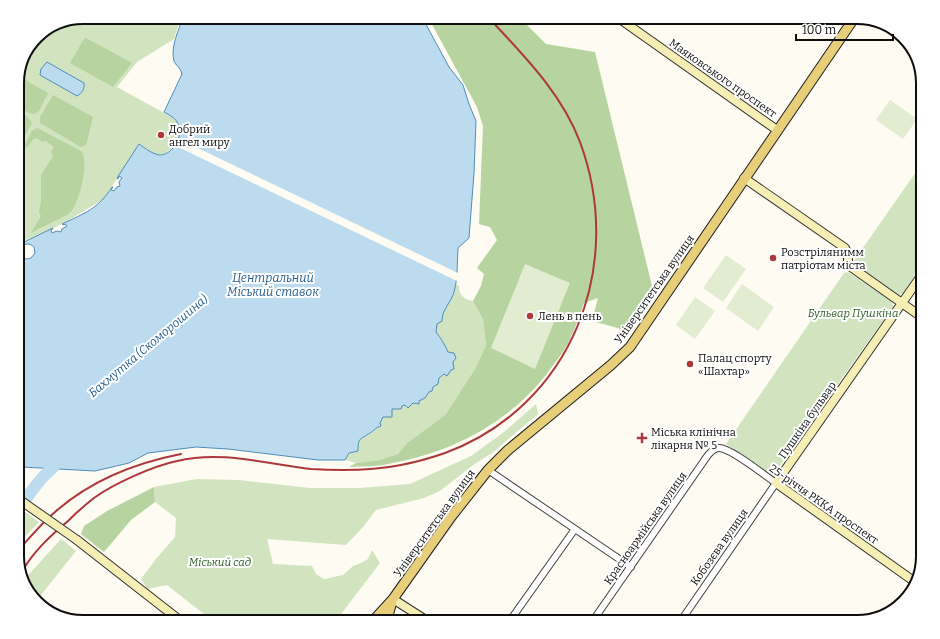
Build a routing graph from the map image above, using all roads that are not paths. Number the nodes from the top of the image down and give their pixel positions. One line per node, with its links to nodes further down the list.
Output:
1 (627, 24): 3 (street, Маяковського проспект)
2 (849, 24): 3 (main road, Університетська вулиця)
3 (777, 130): 4 (main road, Університетська вулиця)
4 (744, 178): 6 (street); 9 (main road, Університетська вулиця)
5 (916, 283): 6 (street)
6 (902, 303): 7 (street); 10 (street, Пушкіна бульвар)
7 (916, 313)
8 (717, 448): 10 (street, 25-річчя РККА проспект); 13 (street, Красноармійська вулиця)
9 (488, 470): 12 (street); 15 (main road, Університетська вулиця)
10 (776, 483): 14 (street, 25-річчя РККА проспект); 22 (street, Кобозєва вулиця)
11 (24, 503): 16 (street, bridge)
12 (575, 529): 13 (street); 20 (street)
13 (631, 567): 21 (street, Красноармійська вулиця)
14 (911, 579)
15 (393, 599): 17 (main road, Університетська вулиця); 18 (main road, Університетська вулиця); 19 (street)
16 (173, 615)
17 (378, 615)
18 (388, 615)
19 (418, 615)
20 (514, 615)
21 (597, 615)
22 (685, 615)

